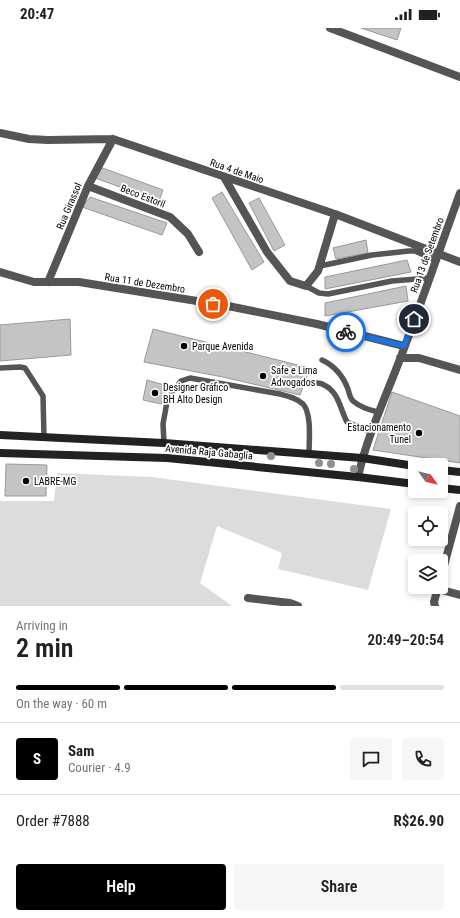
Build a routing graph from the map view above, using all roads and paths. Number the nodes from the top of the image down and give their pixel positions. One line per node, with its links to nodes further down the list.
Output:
1 (330, 28): 2 (street)
2 (460, 77)
3 (0, 133): 4 (street, Rua 4 de Maio)
4 (113, 139): 5 (street, Rua 4 de Maio); 6 (street, Rua Girassol)
5 (224, 177): 8 (street, Rua 4 de Maio); 16 (street)
6 (88, 186): 9 (street, Beco Estoril); 15 (street, Rua Girassol)
7 (460, 193): 10 (street, Rua 13 de Setembro)
8 (335, 214): 10 (street, Rua 4 de Maio); 12 (street)
9 (199, 252)
10 (437, 257): 11 (street, Rua 4 de Maio); 12 (lane); 14 (street, Rua 13 de Setembro)
11 (460, 262)
12 (320, 266): 16 (street)
13 (0, 272): 15 (street, Rua 11 de Dezembro)
14 (429, 278): 16 (lane); 17 (street, Rua 13 de Setembro)
15 (48, 282): 17 (street, Rua 11 de Dezembro)
16 (306, 286)
17 (404, 346): 18 (street, Rua 13 de Setembro)
18 (400, 358): 21 (street); 23 (street, Rua 13 de Setembro)
19 (322, 360): 23 (lane)
20 (0, 368): 26 (lane)
21 (460, 370)
22 (305, 382): 24 (lane)
23 (378, 412): 24 (street, Rua 13 de Setembro)
24 (371, 432): 30 (street, Rua 13 de Setembro)
25 (0, 434): 26 (main road, Avenida Raja Gabaglia)
26 (44, 437): 27 (main road, Avenida Raja Gabaglia)
27 (164, 443): 29 (main road, Avenida Raja Gabaglia); 29 (lane)
28 (0, 452): 34 (main road, Avenida Raja Gabaglia)
29 (309, 454): 30 (main road, Avenida Raja Gabaglia)
30 (362, 458): 31 (main road, Avenida Raja Gabaglia); 34 (street, Rua 13 de Setembro)
31 (408, 465)
32 (448, 471): 33 (main road)
33 (460, 472)
34 (358, 477): 35 (main road, Avenida Raja Gabaglia)
35 (408, 483)
36 (448, 489): 37 (main road)
37 (460, 490)
38 (460, 506): 39 (street)
39 (447, 554)
40 (448, 591): 42 (street)
41 (436, 594): 45 (street)
42 (460, 595)
43 (248, 598): 44 (street)
44 (298, 606)
45 (435, 606)

